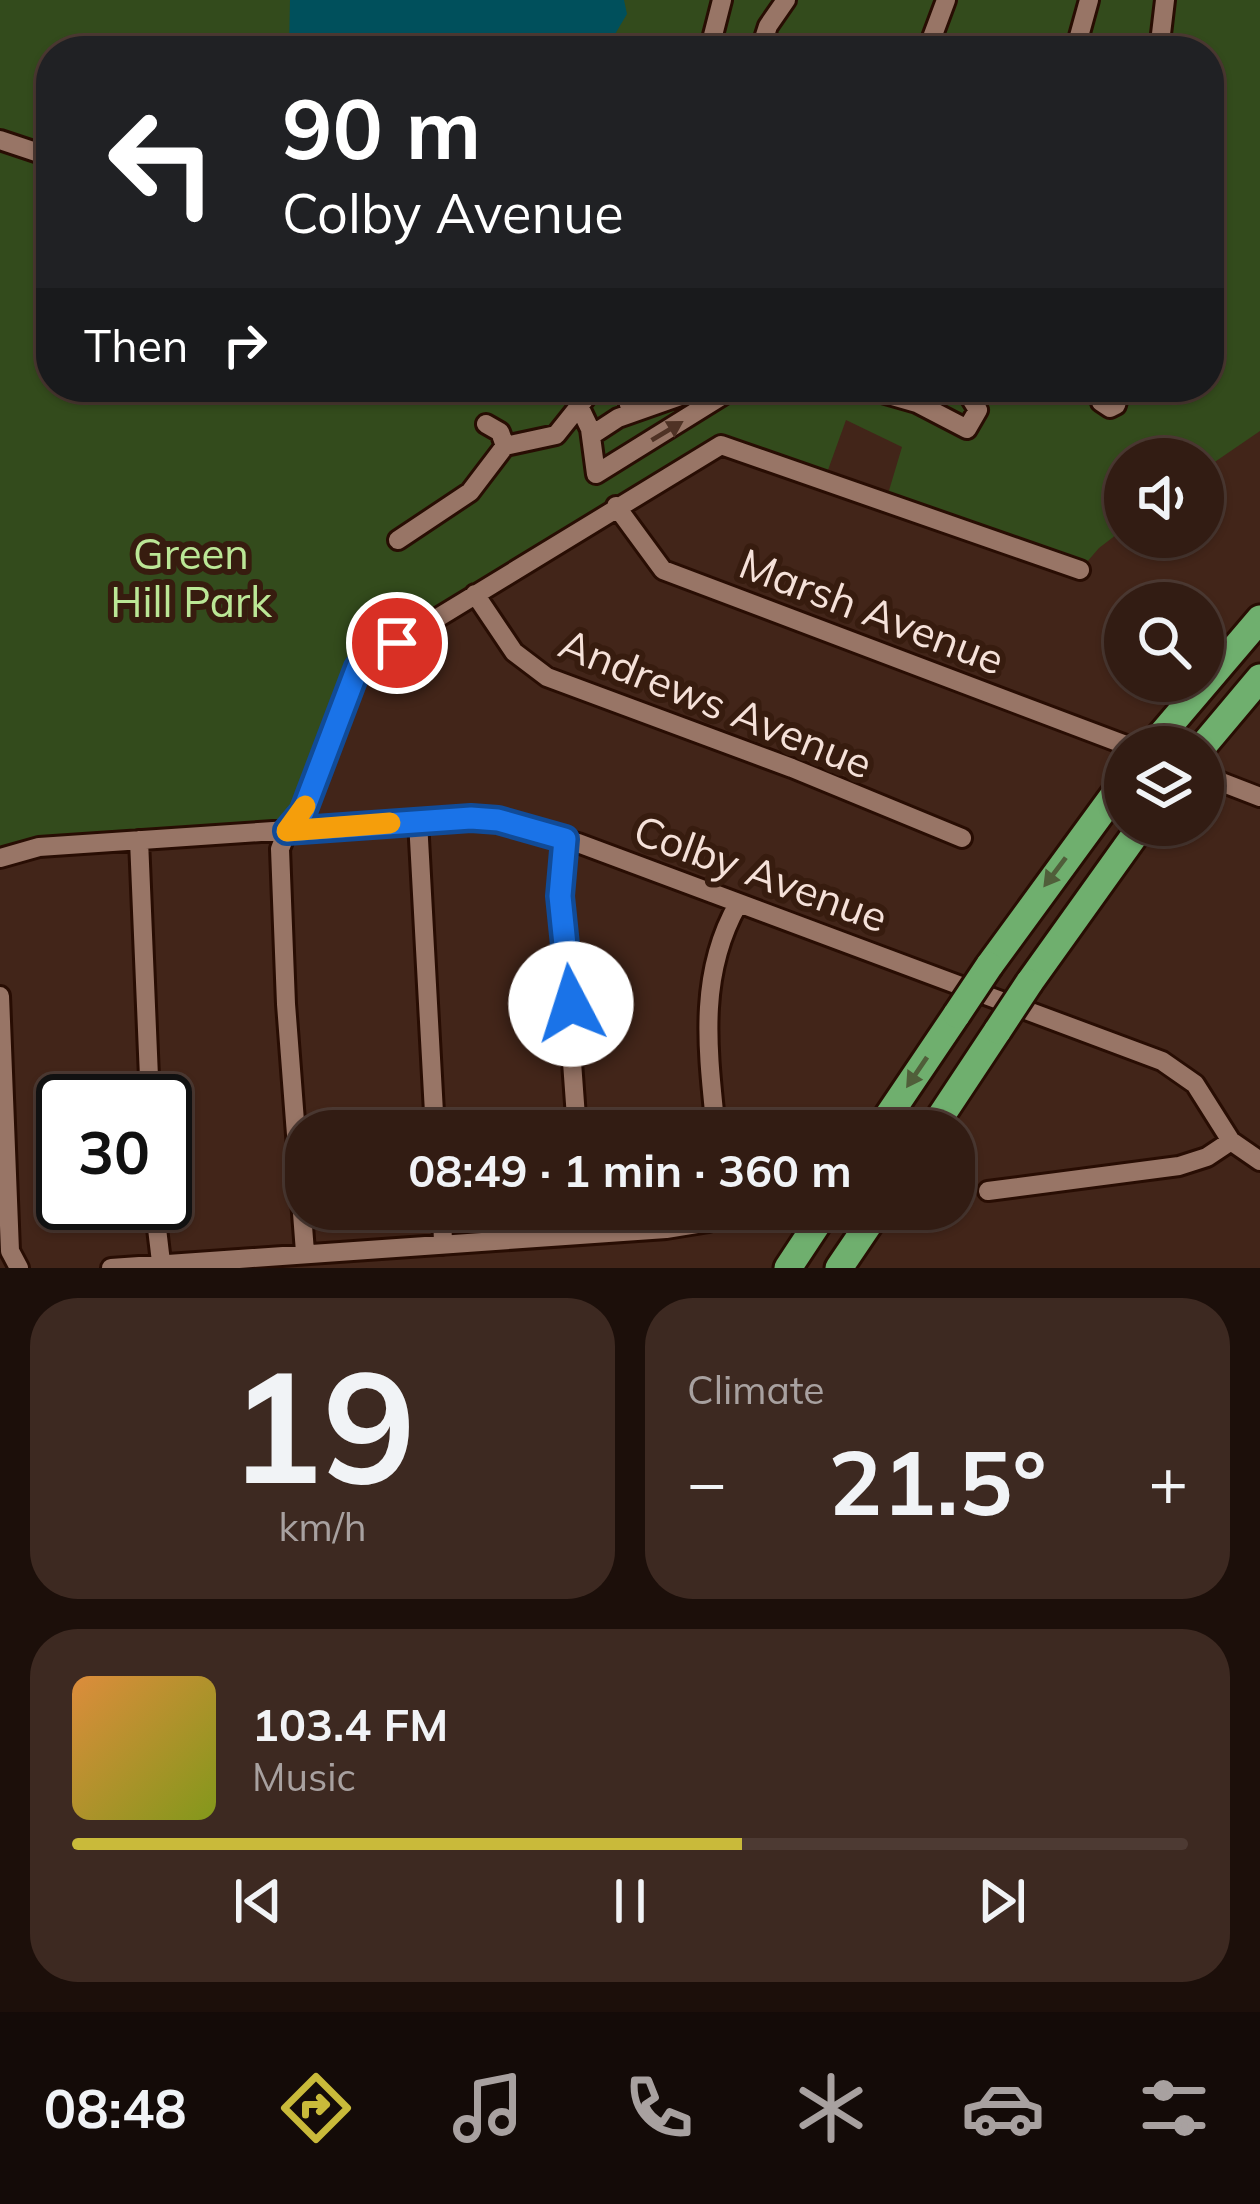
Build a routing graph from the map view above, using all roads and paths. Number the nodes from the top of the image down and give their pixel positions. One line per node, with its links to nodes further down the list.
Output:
1 (722, 0): 6 (street)
2 (786, 0): 7 (street)
3 (946, 0): 8 (street)
4 (1089, 0): 9 (street)
5 (1165, 0): 10 (street)
6 (713, 36)
7 (765, 36)
8 (933, 36)
9 (1079, 36)
10 (1161, 36)
11 (0, 140): 12 (street)
12 (36, 152)
13 (572, 402): 21 (street)
14 (578, 402): 20 (street)
15 (663, 402): 20 (street)
16 (712, 402): 20 (street, one-way to 16)
17 (914, 402): 18 (street)
18 (974, 402)
19 (486, 424): 21 (street)
20 (592, 435)
21 (505, 446): 23 (street)
22 (616, 506): 24 (street); 25 (street); 30 (street, Marsh Avenue)
23 (398, 540)
24 (1080, 570)
25 (475, 593): 35 (street); 36 (street, Andrews Avenue)
26 (1260, 620): 28 (highway)
27 (1260, 678): 29 (highway)
28 (1169, 726)
29 (1220, 726)
30 (1104, 737)
31 (1224, 783): 32 (street)
32 (1260, 797)
33 (1104, 809): 47 (highway, one-way to 47, bridge)
34 (418, 821): 35 (street, Colby Avenue); 37 (street, Colby Avenue); 44 (street)
35 (287, 831): 38 (street, Colby Avenue); 60 (street)
36 (962, 838)
37 (565, 839): 41 (street, Colby Avenue); 45 (street)
38 (139, 840): 40 (street, Colby Avenue); 43 (street)
39 (1127, 846): 48 (highway, bridge)
40 (0, 858)
41 (738, 904): 46 (street); 49 (street, Colby Avenue)
42 (0, 995): 62 (street)
43 (149, 1074)
44 (434, 1110)
45 (576, 1110)
46 (715, 1110)
47 (892, 1110)
48 (945, 1110)
49 (1232, 1141): 50 (street); 51 (street)
50 (1260, 1161)
51 (988, 1191)
52 (157, 1230): 61 (street)
53 (443, 1230): 59 (street)
54 (584, 1230): 58 (street)
55 (635, 1230): 58 (street)
56 (813, 1230): 64 (highway)
57 (865, 1230): 65 (highway)
58 (584, 1234): 59 (street)
59 (443, 1245): 60 (street)
60 (305, 1252): 61 (street)
61 (161, 1262): 63 (street)
62 (19, 1268)
63 (111, 1268)
64 (788, 1268)
65 (839, 1268)

